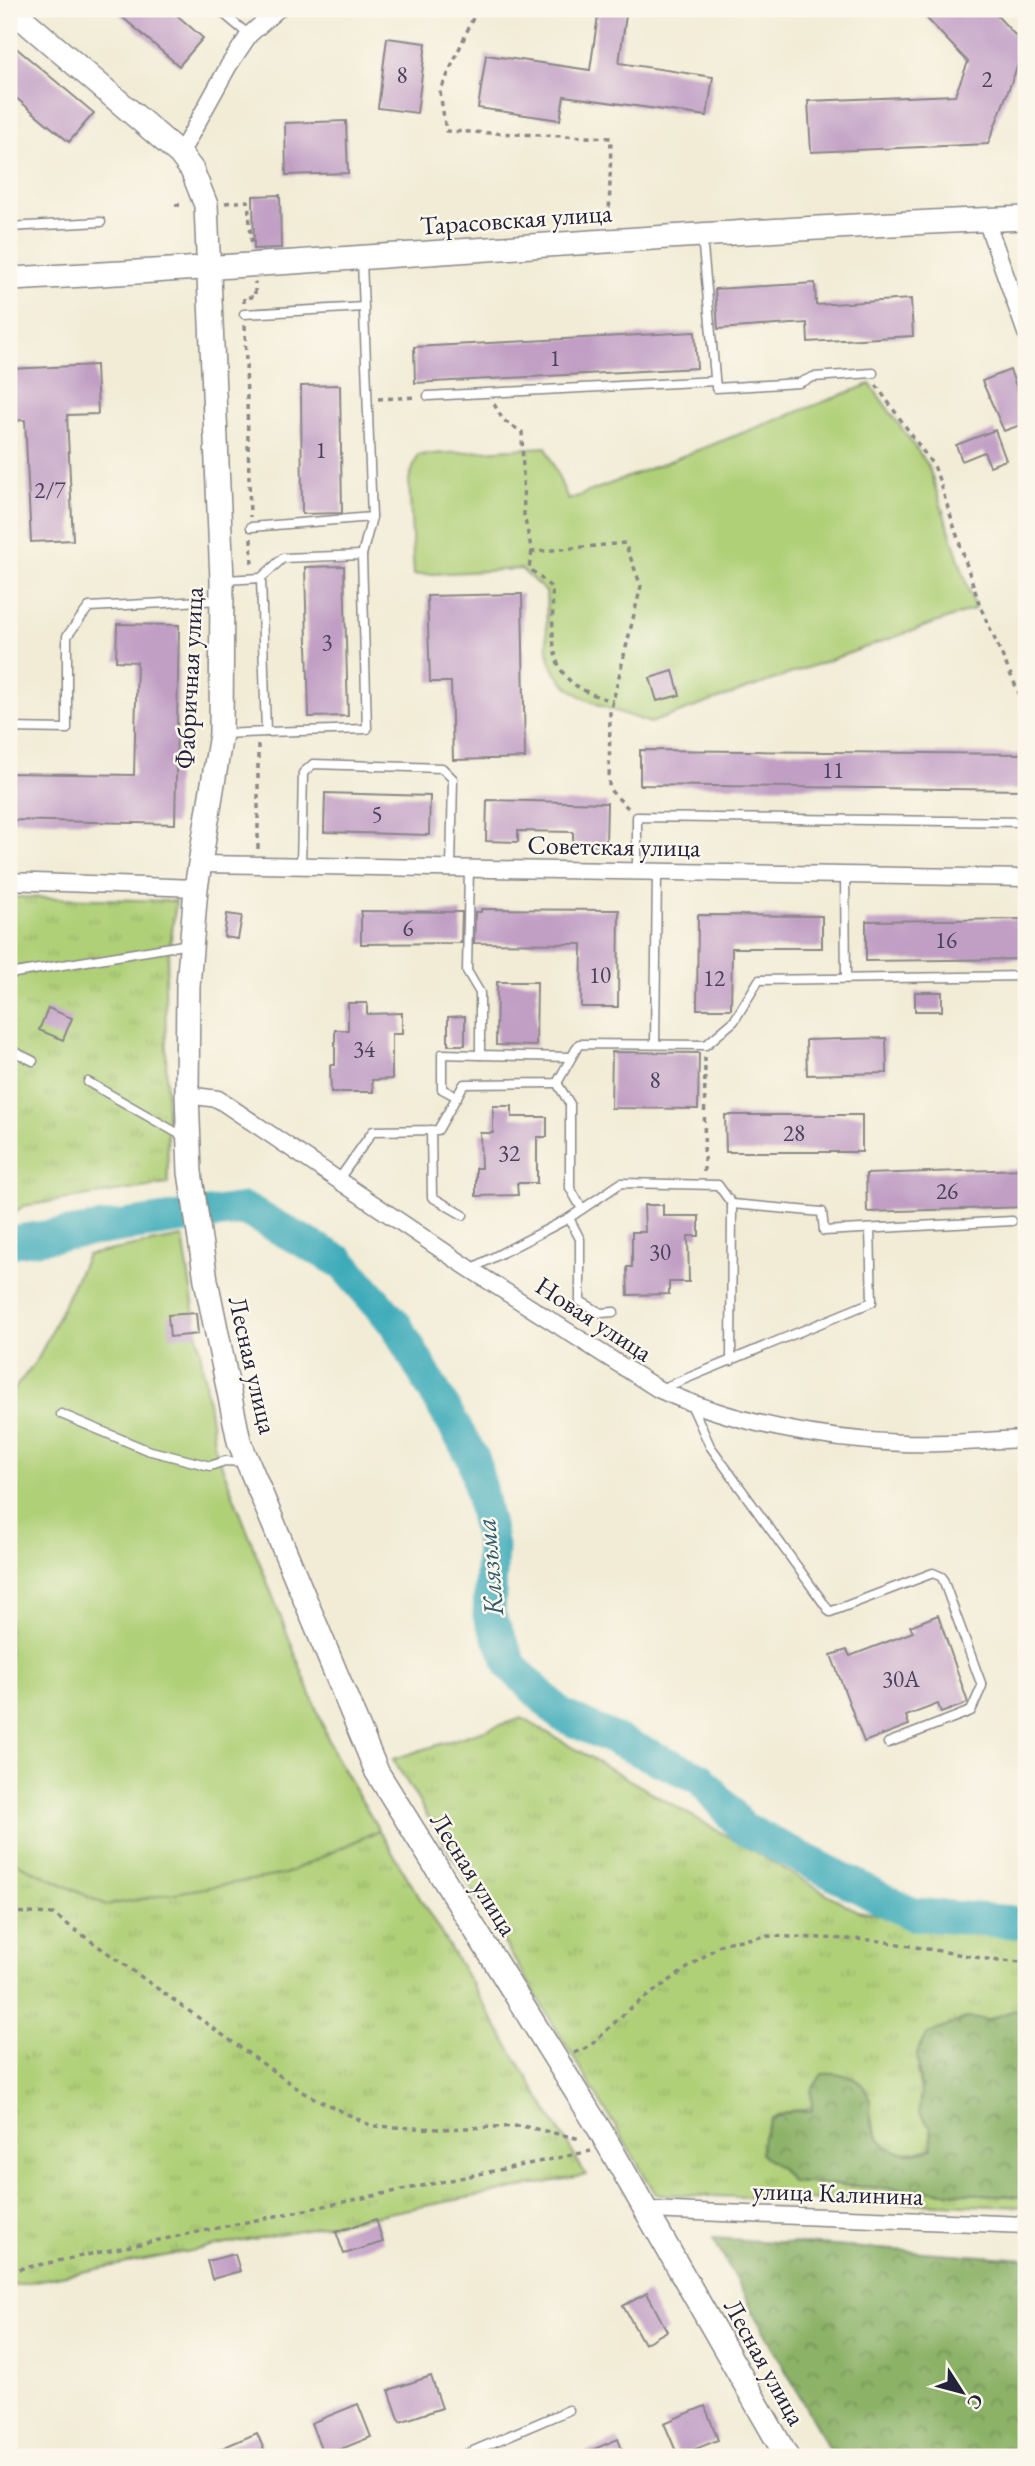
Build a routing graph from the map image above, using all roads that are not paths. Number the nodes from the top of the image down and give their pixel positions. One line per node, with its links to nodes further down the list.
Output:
1 (11, 9): 5 (street, Фабричная улица)
2 (218, 9): 4 (lane)
3 (278, 9): 4 (street)
4 (249, 35): 5 (street)
5 (180, 154): 12 (street, Фабричная улица)
6 (1026, 219): 7 (street, Тарасовская улица)
7 (986, 220): 10 (street, Тарасовская улица); 16 (street)
8 (101, 222): 9 (lane)
9 (9, 227)
10 (702, 235): 11 (street, Тарасовская улица); 18 (lane)
11 (362, 257): 12 (street, Тарасовская улица); 14 (lane)
12 (211, 269): 13 (street, Тарасовская улица); 24 (street, Фабричная улица)
13 (9, 279)
14 (364, 307): 15 (lane); 20 (lane)
15 (244, 314)
16 (1026, 333)
17 (873, 373): 18 (lane)
18 (715, 381): 19 (lane)
19 (428, 396)
20 (372, 517): 21 (lane); 22 (lane)
21 (251, 527)
22 (362, 555): 23 (lane); 26 (lane)
23 (261, 579): 24 (lane); 26 (lane)
24 (222, 590): 25 (lane); 27 (street, Фабричная улица)
25 (9, 728)
26 (266, 732): 27 (lane)
27 (221, 734): 29 (street, Фабричная улица)
28 (1026, 822): 33 (lane)
29 (200, 864): 30 (street, Советская улица); 38 (street, Фабричная улица)
30 (301, 866): 31 (street, Советская улица); 31 (lane)
31 (451, 868): 32 (street, Советская улица)
32 (469, 868): 33 (street, Советская улица); 45 (lane)
33 (636, 871): 34 (street, Советская улица)
34 (657, 872): 35 (street, Советская улица); 43 (lane)
35 (845, 875): 36 (street, Советская улица); 42 (lane)
36 (1026, 878)
37 (9, 881): 38 (street)
38 (196, 888): 39 (street, Фабричная улица)
39 (191, 944): 40 (lane); 50 (street, Фабричная улица)
40 (9, 974)
41 (1026, 976): 42 (lane)
42 (846, 978): 43 (lane)
43 (655, 1044): 46 (lane)
44 (9, 1049): 47 (lane)
45 (480, 1055): 46 (lane); 51 (lane)
46 (571, 1057): 49 (lane)
47 (33, 1061)
48 (88, 1082): 53 (lane)
49 (557, 1083): 51 (lane); 57 (lane)
50 (187, 1095): 53 (street, Фабричная улица); 55 (street, Новая улица)
51 (457, 1097): 52 (lane)
52 (431, 1130): 55 (lane); 58 (lane)
53 (189, 1139): 54 (street, Фабричная улица)
54 (190, 1172): 69 (street, Лесная улица)
55 (339, 1179): 62 (street, Новая улица)
56 (732, 1205): 57 (lane); 61 (lane); 64 (lane)
57 (582, 1209): 59 (lane)
58 (463, 1214)
59 (569, 1218): 62 (lane); 63 (lane)
60 (1012, 1221): 61 (lane)
61 (870, 1229): 64 (lane)
62 (470, 1269): 65 (street, Новая улица)
63 (614, 1312)
64 (731, 1361): 65 (lane)
65 (658, 1390): 66 (street, Новая улица)
66 (691, 1404): 68 (street, Новая улица); 70 (lane)
67 (61, 1414): 69 (lane)
68 (1026, 1439)
69 (248, 1462): 71 (street, Лесная улица)
70 (888, 1743)
71 (648, 2210): 72 (street, улица Калинина); 75 (street, Лесная улица)
72 (1026, 2225)
73 (569, 2410): 74 (lane)
74 (459, 2457)
75 (787, 2457)

